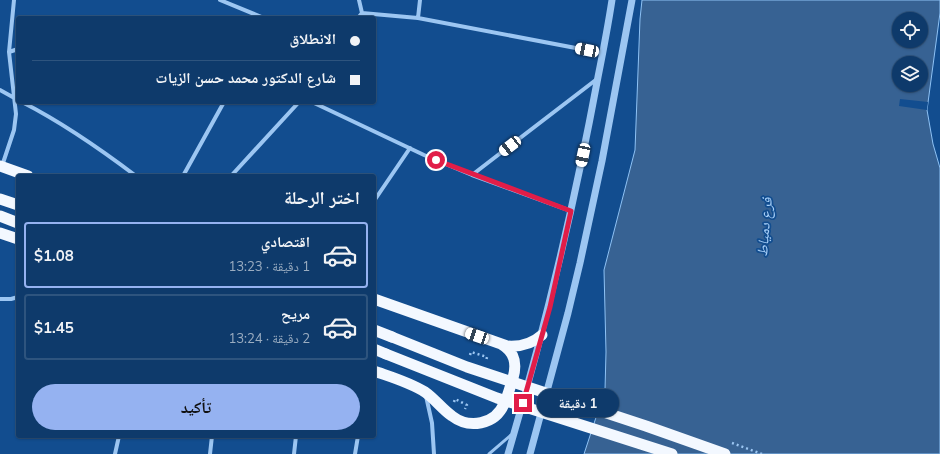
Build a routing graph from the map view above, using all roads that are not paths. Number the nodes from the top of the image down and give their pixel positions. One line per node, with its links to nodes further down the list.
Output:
1 (14, 0): 12 (street)
2 (220, 0): 8 (street)
3 (359, 0): 7 (street)
4 (420, 0): 10 (street)
5 (612, 0): 13 (street)
6 (632, 0): 57 (street)
7 (362, 13): 9 (street); 10 (street)
8 (259, 16)
9 (360, 16)
10 (418, 18): 13 (street)
11 (16, 50): 12 (street)
12 (9, 52): 16 (street)
13 (602, 53): 14 (street)
14 (598, 78): 27 (street); 31 (street)
15 (0, 90): 16 (street)
16 (16, 99): 22 (street)
17 (26, 104): 24 (street)
18 (223, 104): 25 (street)
19 (297, 104): 26 (street)
20 (316, 104): 21 (street)
21 (410, 148): 27 (street); 28 (street)
22 (1, 166): 23 (highway)
23 (23, 174)
24 (133, 174)
25 (184, 174)
26 (234, 174)
27 (472, 175): 31 (street)
28 (376, 198)
29 (0, 199): 30 (highway)
30 (16, 204)
31 (571, 211): 40 (street)
32 (0, 216): 33 (highway)
33 (16, 221)
34 (0, 233): 35 (highway)
35 (16, 238)
36 (16, 298): 37 (street)
37 (0, 299)
38 (376, 300): 41 (highway)
39 (376, 331): 59 (highway, bridge)
40 (542, 335): 41 (highway); 45 (street)
41 (501, 344): 44 (highway)
42 (376, 350): 58 (highway, bridge)
43 (376, 371): 44 (highway)
44 (424, 392): 54 (street)
45 (515, 431): 55 (lane); 56 (street)
46 (119, 438): 50 (street)
47 (212, 438): 51 (street)
48 (296, 438): 52 (street)
49 (358, 438): 53 (street)
50 (116, 454)
51 (210, 454)
52 (294, 454)
53 (355, 454)
54 (434, 454)
55 (489, 454)
56 (508, 454)
57 (530, 454)
58 (672, 454)
59 (725, 454)

